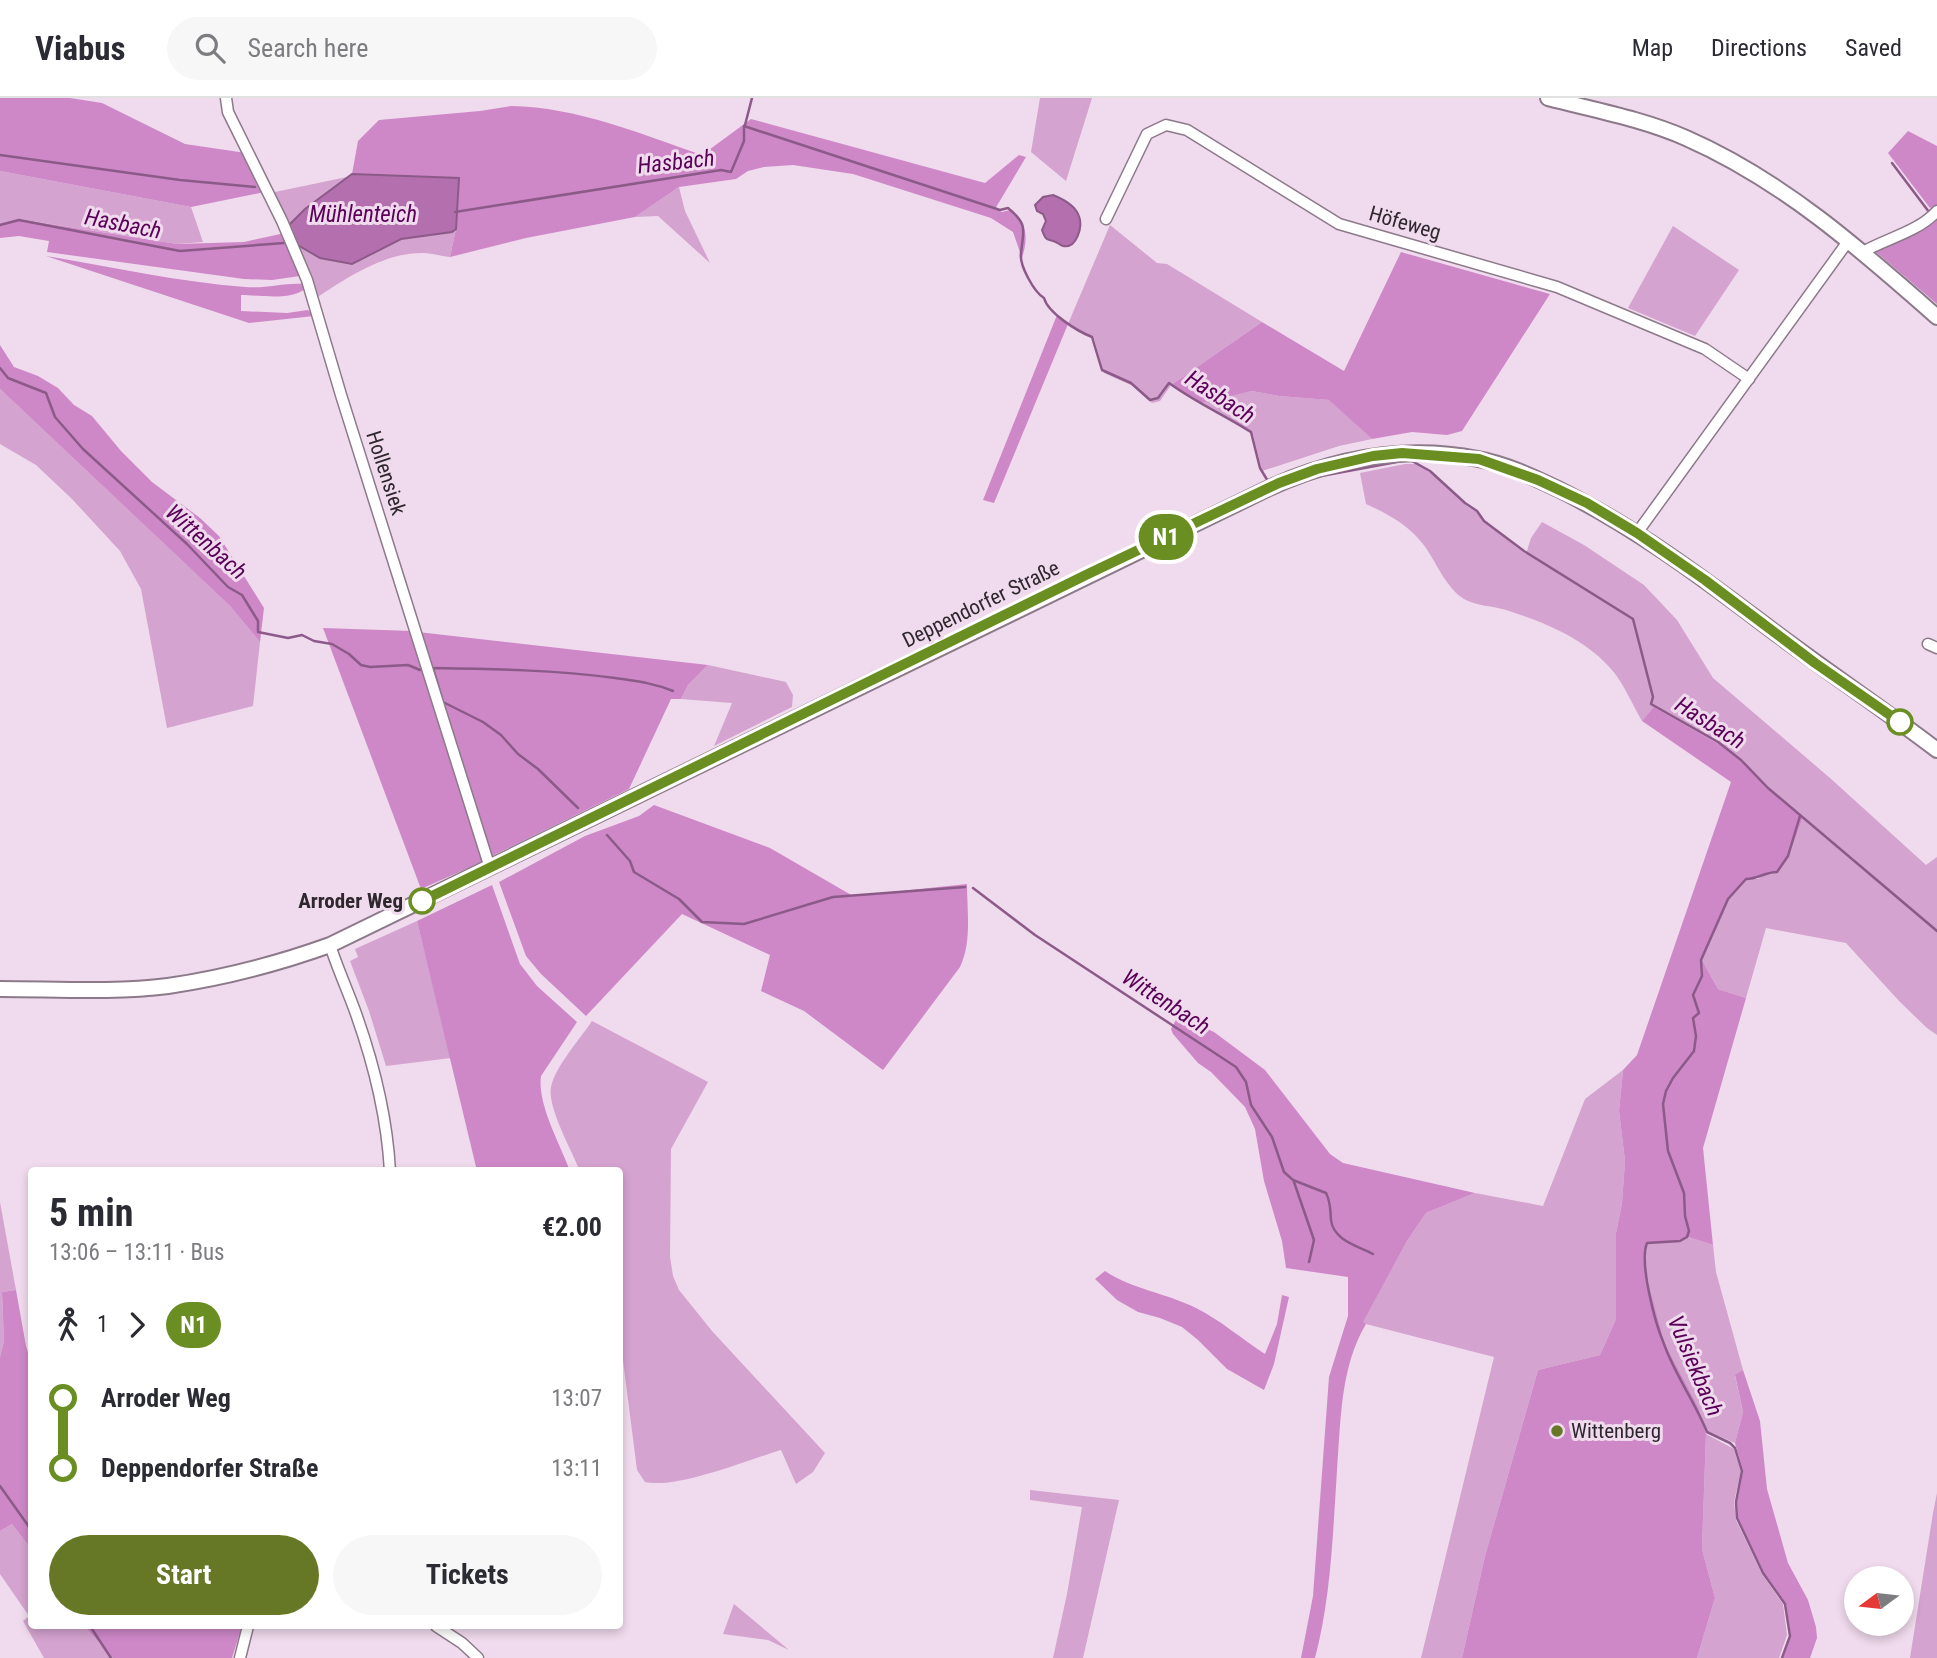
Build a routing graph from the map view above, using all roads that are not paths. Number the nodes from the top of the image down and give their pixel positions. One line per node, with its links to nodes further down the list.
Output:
1 (226, 98): 11 (street, Hollensiek)
2 (1548, 98): 5 (street)
3 (1937, 211): 6 (street)
4 (1107, 219): 8 (street, Höfeweg)
5 (1849, 240): 6 (street); 8 (street)
6 (1863, 251): 7 (street)
7 (1937, 317)
8 (1749, 379): 9 (street)
9 (1637, 533): 10 (street, Deppendorfer Straße); 11 (street, Deppendorfer Straße)
10 (1937, 750)
11 (490, 868): 12 (street, Deppendorfer Straße)
12 (330, 945): 13 (street, Deppendorfer Straße); 14 (street)
13 (0, 989)
14 (389, 1167)
15 (247, 1629): 17 (street)
16 (441, 1629): 18 (street)
17 (240, 1658)
18 (478, 1658)

